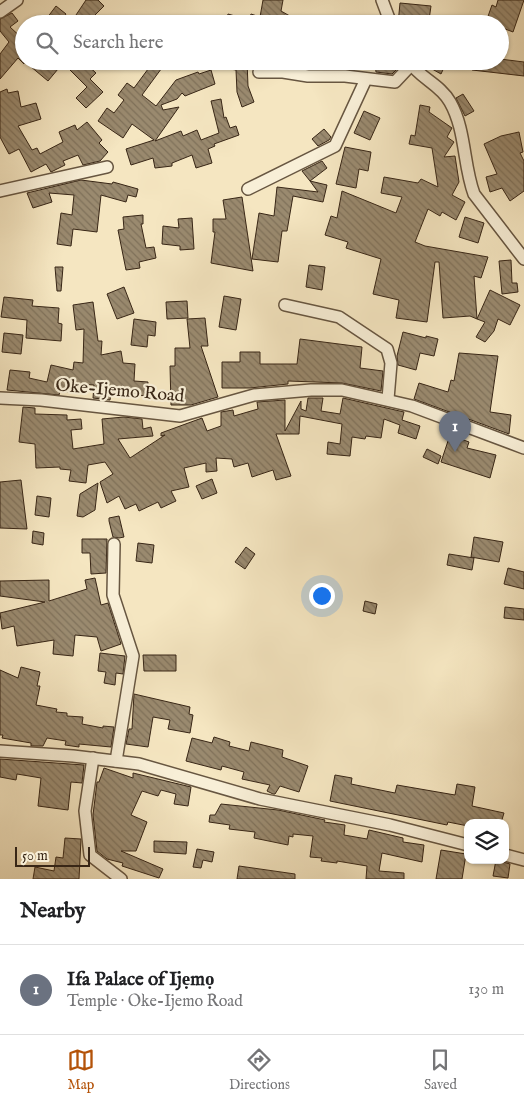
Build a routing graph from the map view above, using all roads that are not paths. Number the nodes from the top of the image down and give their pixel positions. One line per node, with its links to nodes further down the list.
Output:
1 (17, 0): 3 (street)
2 (382, 0): 4 (street)
3 (0, 12)
4 (388, 15)
5 (404, 70): 8 (street)
6 (419, 70): 12 (street)
7 (260, 72): 8 (street)
8 (366, 79): 10 (street)
9 (107, 167): 11 (street)
10 (248, 189)
11 (0, 191)
12 (524, 258)
13 (285, 305): 15 (street)
14 (0, 398): 15 (street, Oke-Ijemo Road)
15 (388, 399): 16 (street, Oke-Ijemo Road)
16 (524, 448)
17 (114, 544): 20 (street)
18 (0, 751): 19 (street)
19 (93, 758): 20 (street); 24 (street)
20 (116, 761): 21 (street)
21 (464, 844)
22 (509, 856): 23 (street)
23 (524, 860)
24 (121, 879)

